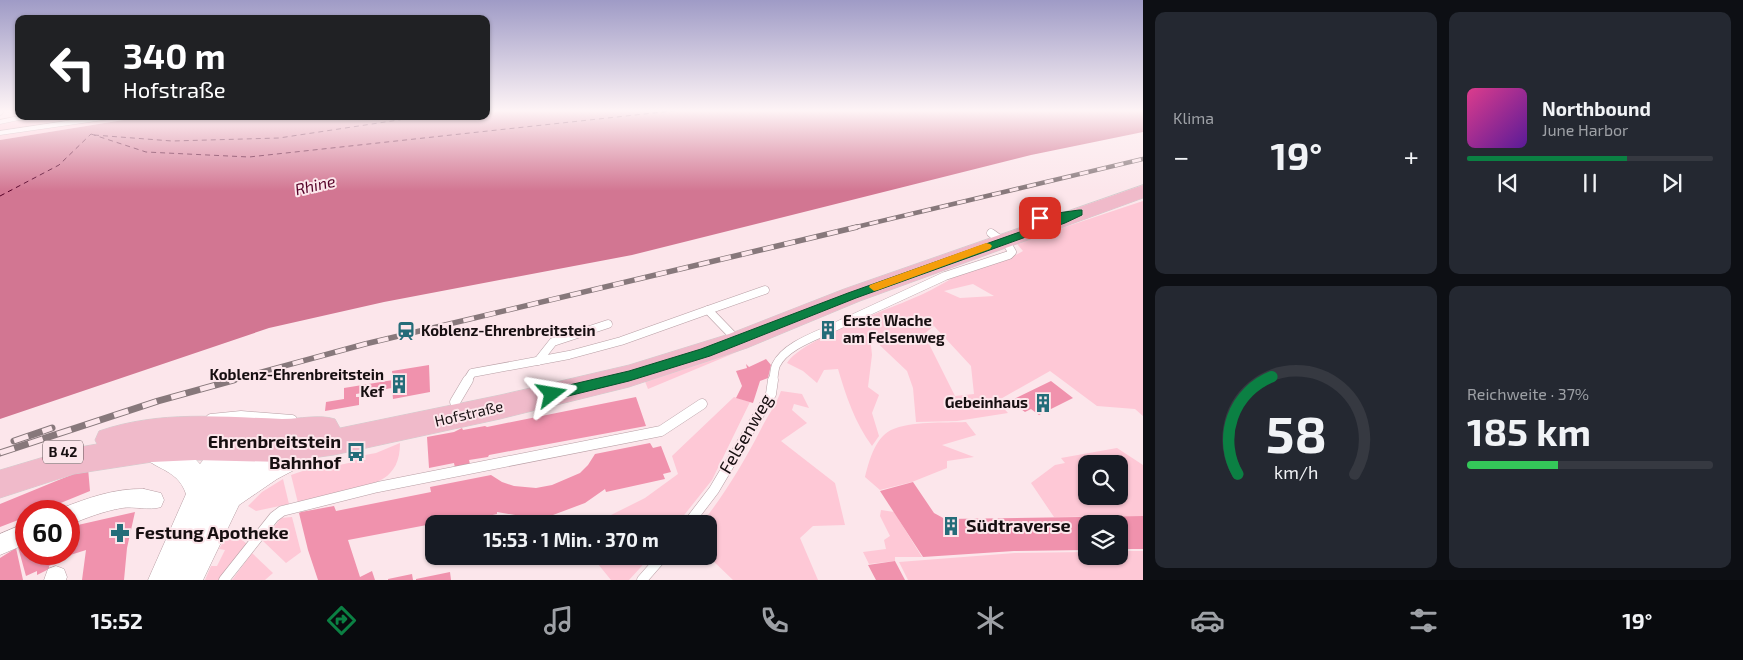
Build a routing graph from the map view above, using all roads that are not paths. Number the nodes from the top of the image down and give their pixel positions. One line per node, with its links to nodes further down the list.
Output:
1 (1143, 191): 2 (main road, Hofstraße / B 42)
2 (1079, 212): 3 (main road, Hofstraße / B 42); 4 (main road, Hofstraße / B 42)
3 (1024, 222): 4 (main road, B 42)
4 (997, 237): 8 (main road, Hofstraße / B 42); 21 (lane, Felsenweg)
5 (765, 290): 6 (lane)
6 (708, 310): 8 (lane); 9 (lane)
7 (608, 324): 9 (lane)
8 (733, 336): 10 (main road, Hofstraße / B 42); 13 (main road, Hofstraße / B 42)
9 (538, 361): 10 (lane)
10 (455, 402): 13 (main road, Hofstraße / B 42)
11 (702, 404): 27 (lane)
12 (177, 428): 13 (lane); 14 (main road, B 42); 15 (main road, B 42)
13 (320, 437): 14 (main road, Hofstraße / B 42); 18 (main road)
14 (244, 442): 15 (main road, B 42); 18 (main road)
15 (133, 446): 16 (main road, B 42); 17 (main road, B 42); 18 (main road)
16 (0, 471)
17 (0, 484)
18 (214, 496): 25 (main road); 26 (main road)
19 (154, 500): 20 (street)
20 (80, 511)
21 (695, 515)
22 (15, 538): 23 (street)
23 (0, 545)
24 (655, 565): 28 (lane)
25 (164, 580)
26 (186, 580)
27 (224, 580)
28 (642, 580)

